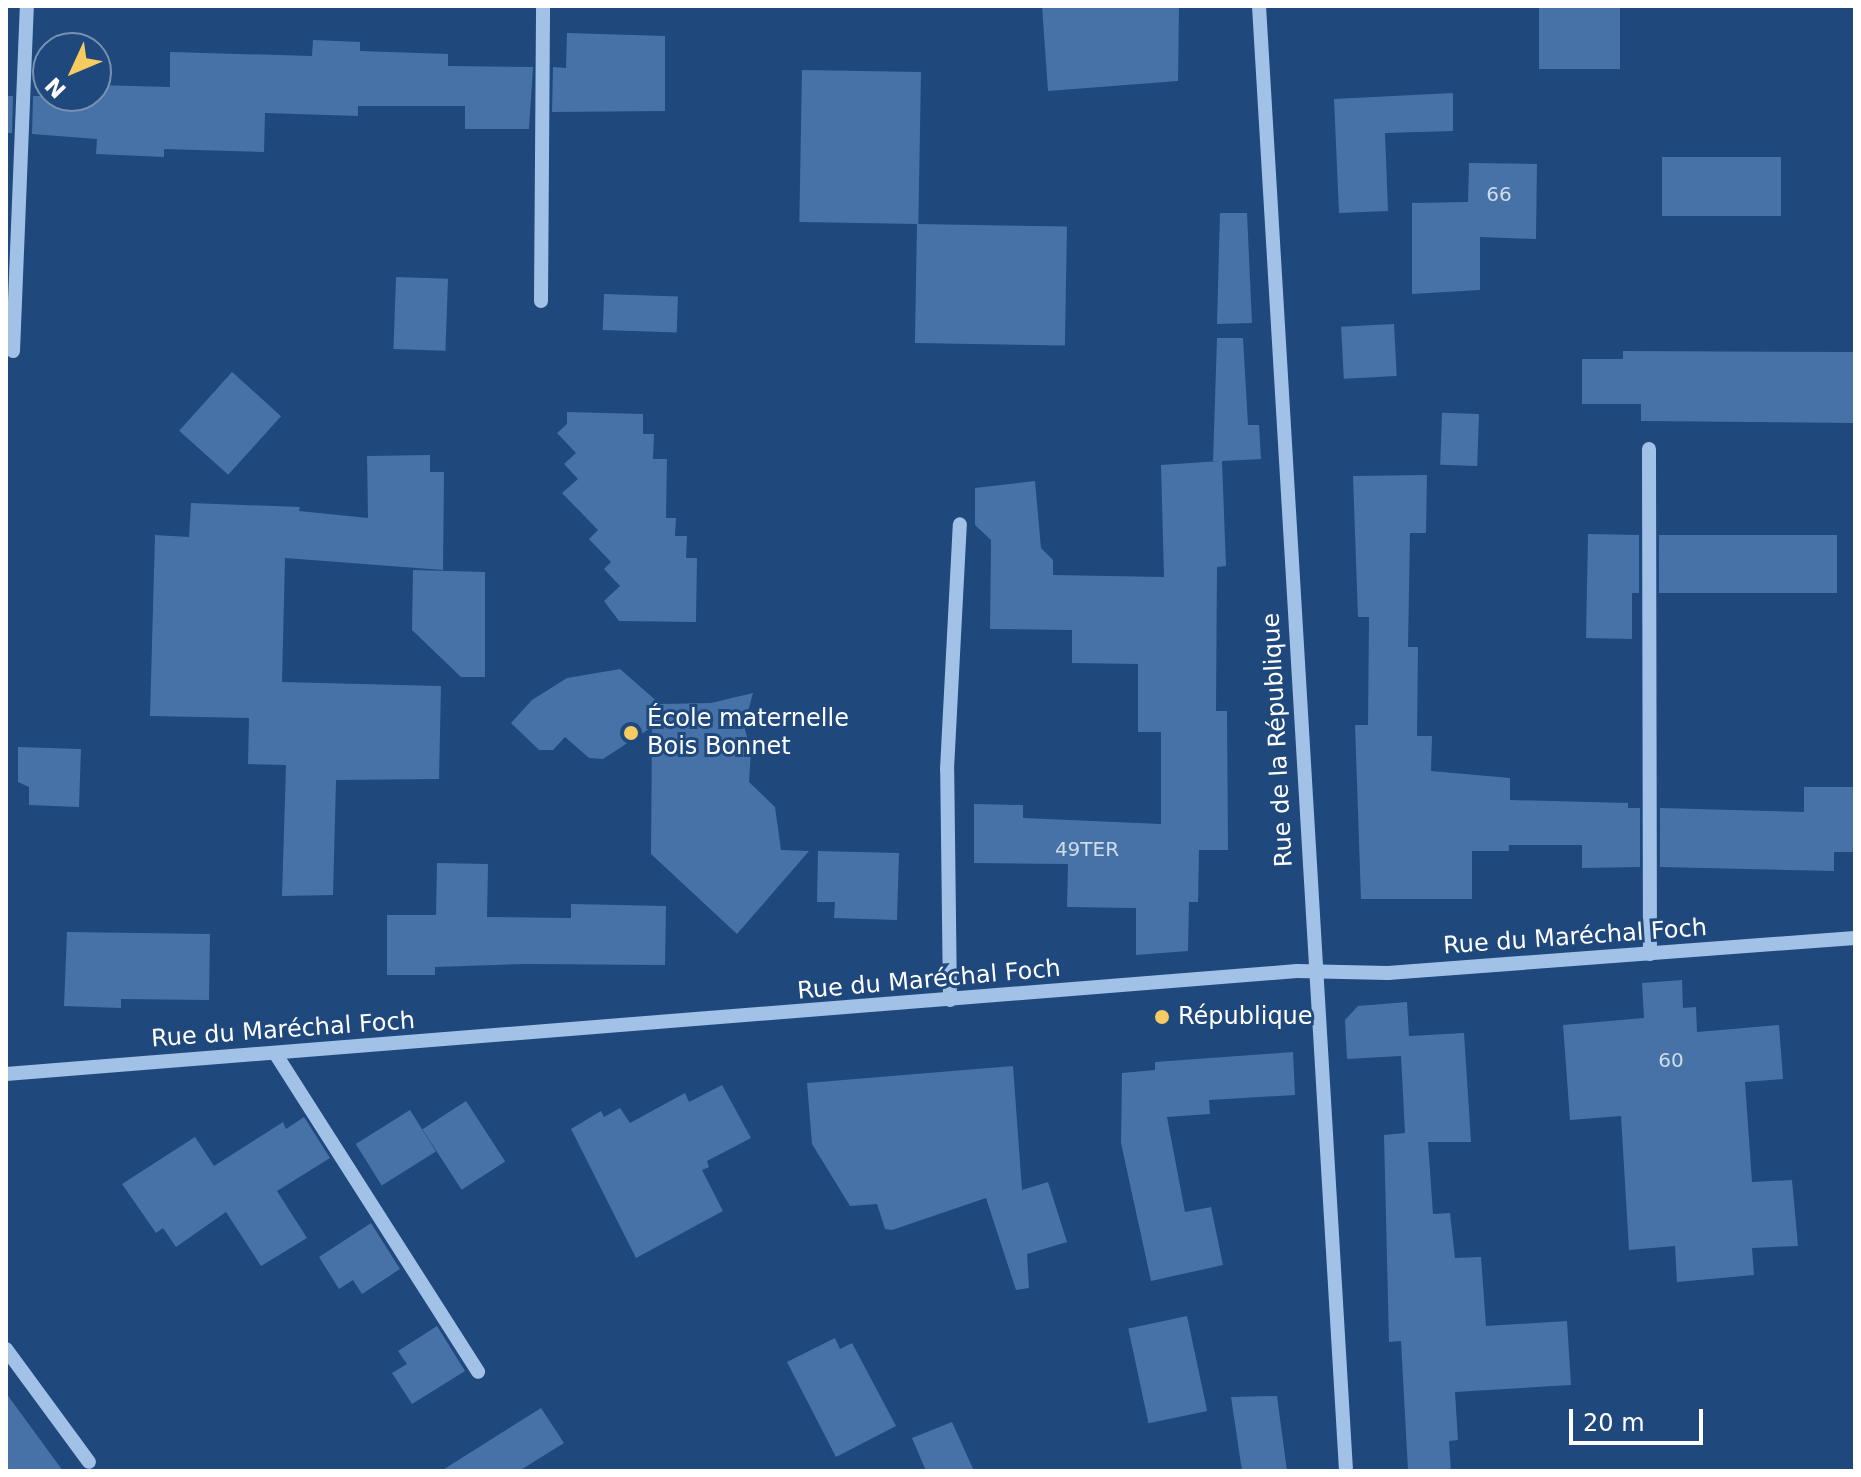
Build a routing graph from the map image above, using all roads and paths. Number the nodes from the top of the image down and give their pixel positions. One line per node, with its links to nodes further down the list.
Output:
1 (27, 6): 5 (street)
2 (543, 6): 4 (street)
3 (1259, 6): 10 (street, Rue de la République)
4 (541, 301)
5 (13, 351)
6 (1649, 449): 9 (street)
7 (960, 524): 11 (street)
8 (1855, 938): 9 (street, Rue du Maréchal Foch)
9 (1650, 954): 10 (street, Rue du Maréchal Foch)
10 (1314, 971): 11 (street, Rue du Maréchal Foch); 17 (street, Rue de la République)
11 (950, 1000): 12 (street, Rue du Maréchal Foch)
12 (275, 1053): 13 (street, Rue du Maréchal Foch); 15 (street)
13 (6, 1074)
14 (6, 1349): 16 (street)
15 (478, 1372)
16 (89, 1462)
17 (1346, 1471)

